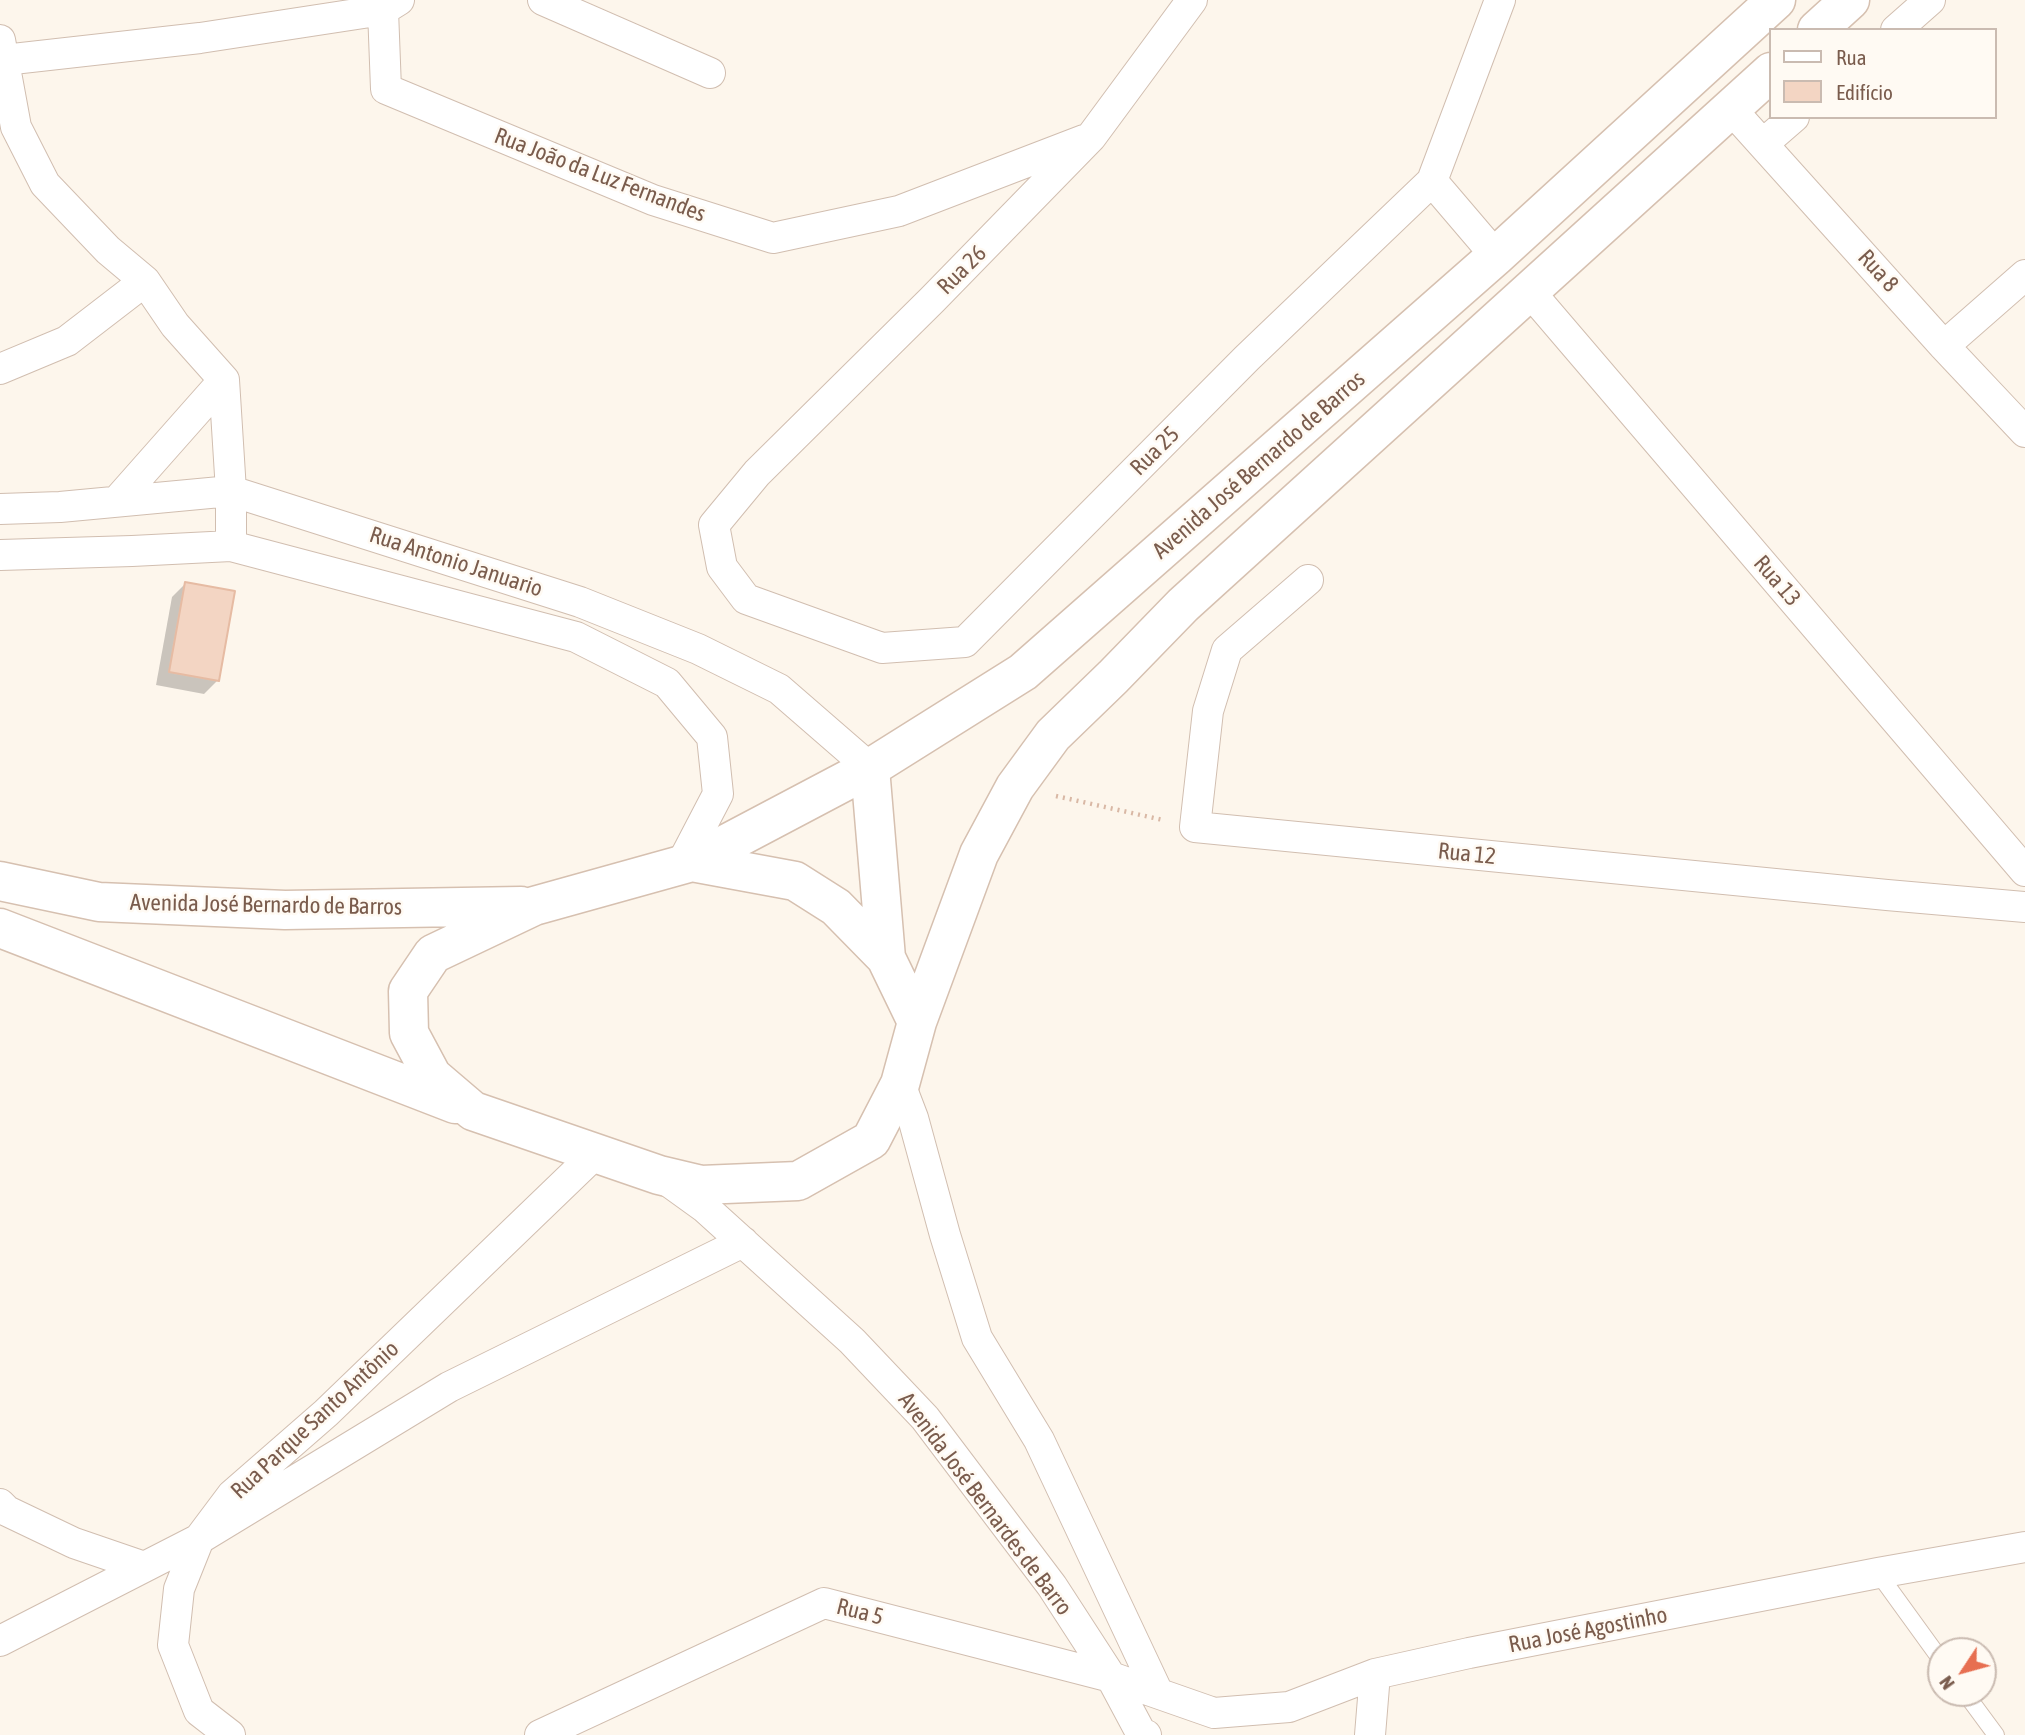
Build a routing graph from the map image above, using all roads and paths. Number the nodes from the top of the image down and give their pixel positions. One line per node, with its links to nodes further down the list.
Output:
1 (543, 0): 11 (street)
2 (1192, 0): 15 (street, Rua 26)
3 (1500, 0): 17 (street, Rua 25)
4 (1776, 0): 18 (main road, Avenida José Bernardo de Barros)
5 (1850, 0): 8 (main road)
6 (1930, 0): 9 (street)
7 (391, 5): 10 (street, Rua João da Luz Fernandes); 15 (street, Rua João da Luz Fernandes)
8 (1819, 28)
9 (1898, 28)
10 (2, 50): 20 (street)
11 (710, 73)
12 (1770, 73): 13 (main road)
13 (1731, 109): 16 (street, Rua 8); 21 (main road)
14 (1792, 119): 16 (street)
15 (1091, 137): 29 (street, Rua 26)
16 (1764, 143): 22 (street, Rua 8)
17 (1432, 181): 18 (street); 29 (street, Rua 25)
18 (1496, 256): 33 (main road, Avenida José Bernardo de Barros)
19 (2025, 275): 22 (street)
20 (145, 281): 23 (street); 24 (street)
21 (1530, 292): 34 (main road); 37 (street, Rua 13)
22 (1944, 346): 25 (street, Rua 8)
23 (0, 369)
24 (223, 380): 26 (street); 27 (street)
25 (2025, 432)
26 (231, 491): 27 (street, Rua Antonio Januario); 30 (street); 33 (street, Rua Antonio Januario)
27 (117, 502): 28 (street, Rua Antonio Januario)
28 (0, 509)
29 (714, 525)
30 (231, 546): 31 (street, Rua Antonio Januario); 36 (street, Rua Antonio Januario)
31 (0, 555)
32 (1308, 580): 35 (street)
33 (870, 768): 36 (main road, Avenida José Bernardo de Barros); 42 (main road)
34 (1015, 787): 35 (path); 43 (main road)
35 (1195, 827): 40 (street, Rua 12)
36 (686, 863): 39 (main road); 42 (main road)
37 (2025, 871)
38 (0, 881): 39 (main road, Avenida José Bernardo de Barros)
39 (534, 906): 45 (main road)
40 (2025, 907)
41 (0, 928): 45 (main road)
42 (886, 958): 43 (main road)
43 (918, 1022): 44 (main road)
44 (900, 1084): 47 (main road); 58 (street)
45 (474, 1111): 46 (main road)
46 (596, 1153): 47 (main road); 50 (street, Rua Parque Santo Antônio)
47 (659, 1175): 48 (street, Avenida José Bernardes de Barro)
48 (743, 1242): 50 (street); 57 (street, Avenida José Bernardes de Barro)
49 (0, 1504): 52 (street)
50 (199, 1539): 52 (street); 61 (street, Rua Parque Santo Antônio)
51 (2025, 1547): 53 (street, Rua José Agostinho)
52 (144, 1567): 54 (street)
53 (1878, 1573): 55 (lane); 56 (street, Rua José Agostinho)
54 (0, 1641)
55 (1927, 1641)
56 (1375, 1674): 58 (street, Rua José Agostinho); 63 (street)
57 (1111, 1677): 58 (street, Rua 5); 60 (street, Avenida José Bernardes de Barro); 62 (street, Rua 5)
58 (1158, 1693): 60 (street)
59 (1975, 1707): 64 (lane)
60 (1143, 1734)
61 (230, 1735)
62 (540, 1735)
63 (1370, 1735)
64 (1996, 1735)

